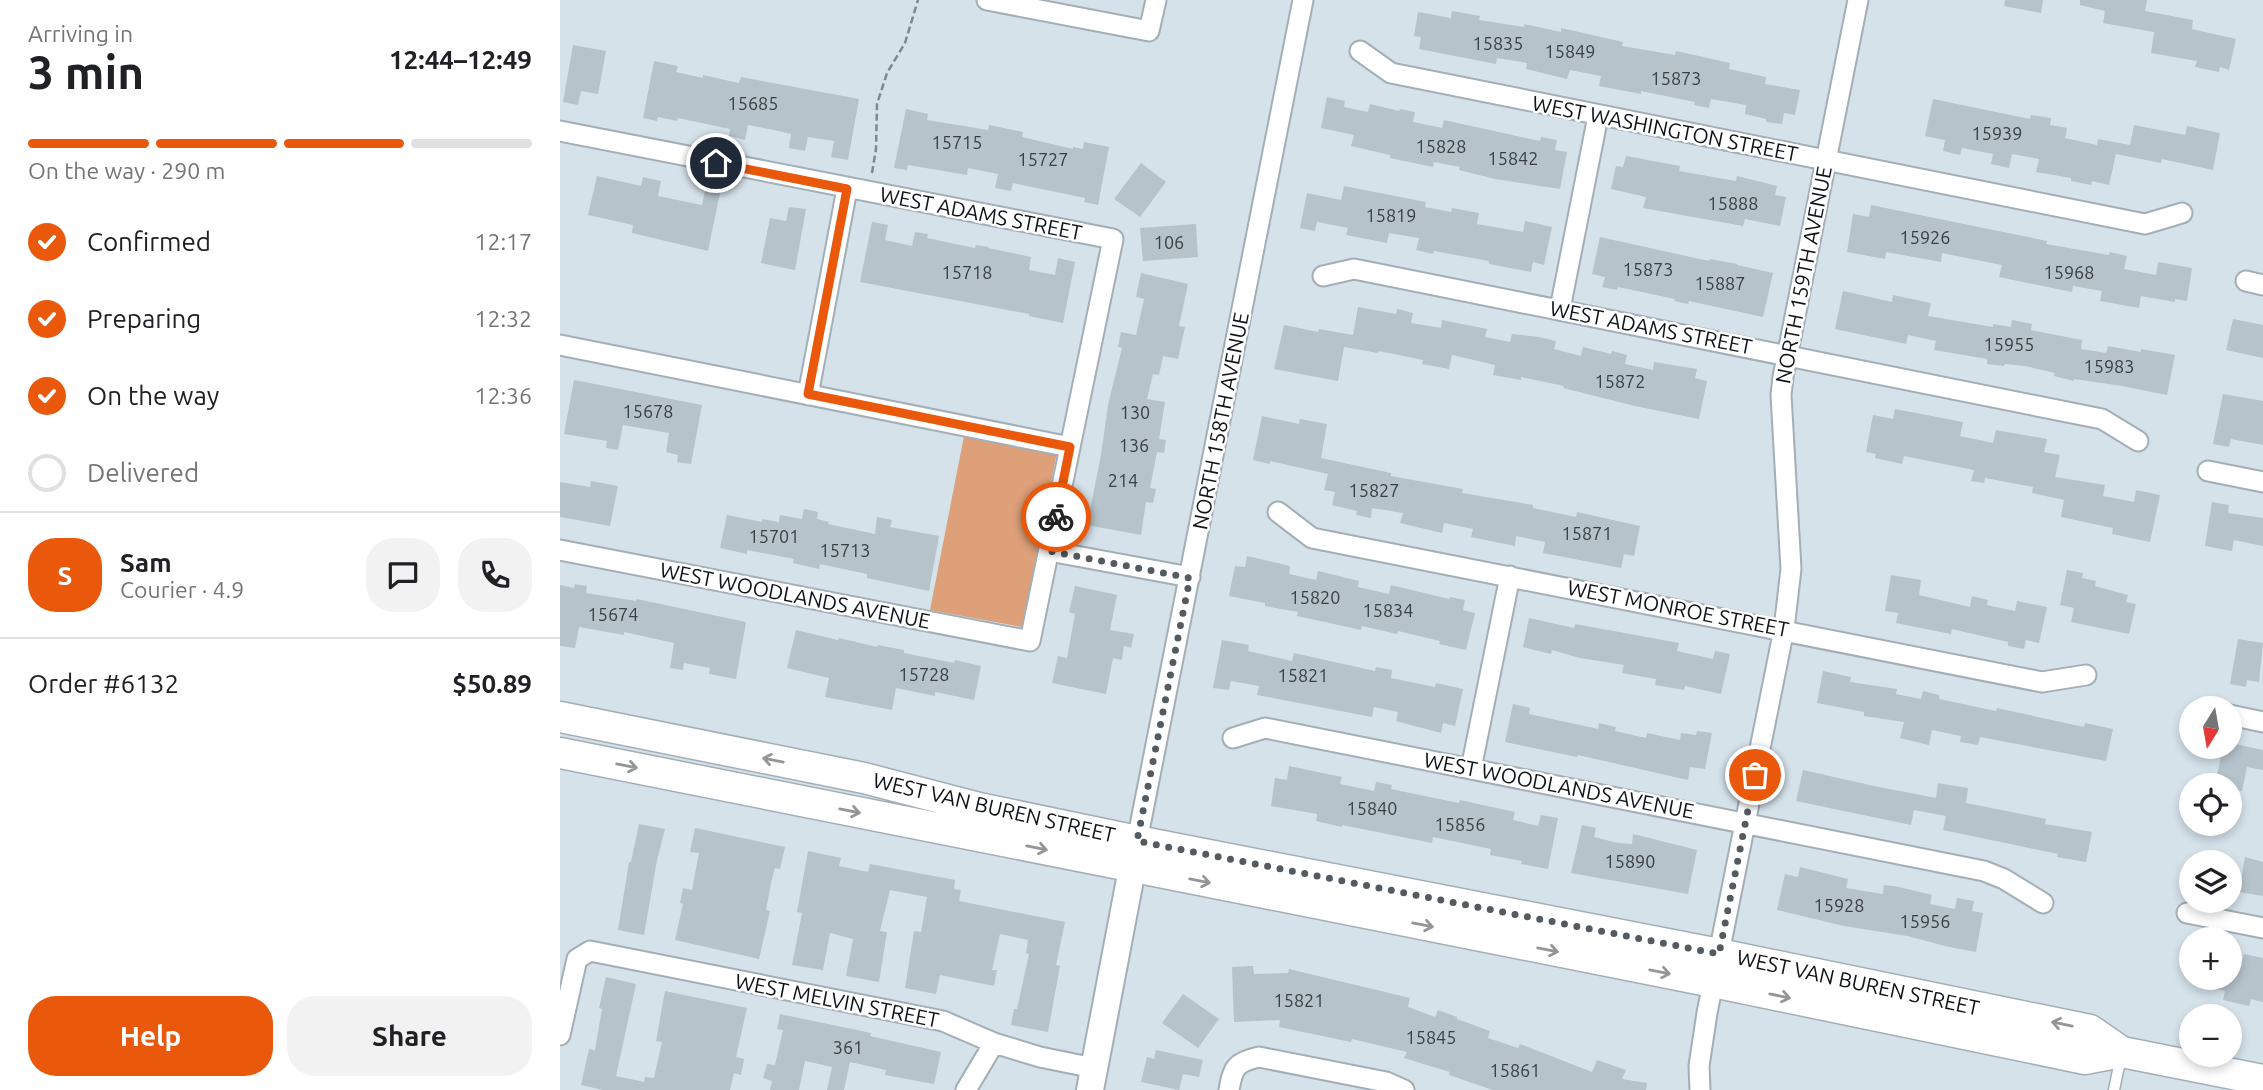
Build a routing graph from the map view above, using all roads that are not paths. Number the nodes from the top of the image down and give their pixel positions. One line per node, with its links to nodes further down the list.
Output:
1 (987, 0): 2 (street)
2 (1156, 0)
3 (1303, 0): 24 (street, NORTH 158TH AVENUE)
4 (1858, 0): 8 (street, NORTH 159TH AVENUE)
5 (1360, 51): 6 (street, WEST WASHINGTON STREET)
6 (1598, 116): 8 (street, WEST WASHINGTON STREET); 12 (street)
7 (560, 131): 9 (street, WEST ADAMS STREET)
8 (1825, 161): 10 (street, WEST WASHINGTON STREET); 14 (street, NORTH 159TH AVENUE)
9 (847, 189): 15 (street); 17 (street, WEST ADAMS STREET)
10 (2182, 213)
11 (1322, 276): 12 (street, WEST ADAMS STREET)
12 (1560, 310): 14 (street, WEST ADAMS STREET)
13 (560, 345): 15 (street)
14 (1787, 355): 16 (street, WEST ADAMS STREET); 25 (street, NORTH 159TH AVENUE)
15 (808, 394): 17 (street)
16 (2138, 441)
17 (1070, 447): 22 (street)
18 (2208, 471): 19 (street)
19 (2263, 482)
20 (1278, 512): 23 (street, WEST MONROE STREET)
21 (560, 550): 22 (street, WEST WOODLANDS AVENUE)
22 (1049, 551): 24 (street)
23 (1510, 576): 25 (street, WEST MONROE STREET); 32 (street)
24 (1190, 578): 34 (street, NORTH 158TH AVENUE)
25 (1784, 629): 26 (street, WEST MONROE STREET); 33 (street, NORTH 159TH AVENUE)
26 (2087, 675)
27 (560, 717): 34 (main road, WEST VAN BUREN STREET, one-way to 27)
28 (2242, 718): 29 (street)
29 (2263, 722)
30 (1233, 738): 32 (street, WEST WOODLANDS AVENUE)
31 (560, 753): 34 (main road, WEST VAN BUREN STREET, one-way to 34)
32 (1471, 769): 33 (street, WEST WOODLANDS AVENUE)
33 (1745, 823): 35 (street, WEST WOODLANDS AVENUE); 38 (street, NORTH 159TH AVENUE)
34 (1135, 854): 38 (main road, WEST VAN BUREN STREET); 42 (street, NORTH 158TH AVENUE)
35 (2043, 903)
36 (2187, 913): 37 (street)
37 (2263, 928)
38 (1716, 968): 41 (main road, WEST VAN BUREN STREET); 47 (street, NORTH 159TH AVENUE)
39 (560, 1035): 40 (street, WEST MELVIN STREET)
40 (994, 1043): 42 (street, WEST MELVIN STREET); 44 (street)
41 (2122, 1052): 43 (main road, WEST VAN BUREN STREET); 48 (lane)
42 (1092, 1079)
43 (2263, 1080)
44 (966, 1090)
45 (1229, 1090): 46 (street)
46 (1404, 1090)
47 (1700, 1090)
48 (2114, 1090)

